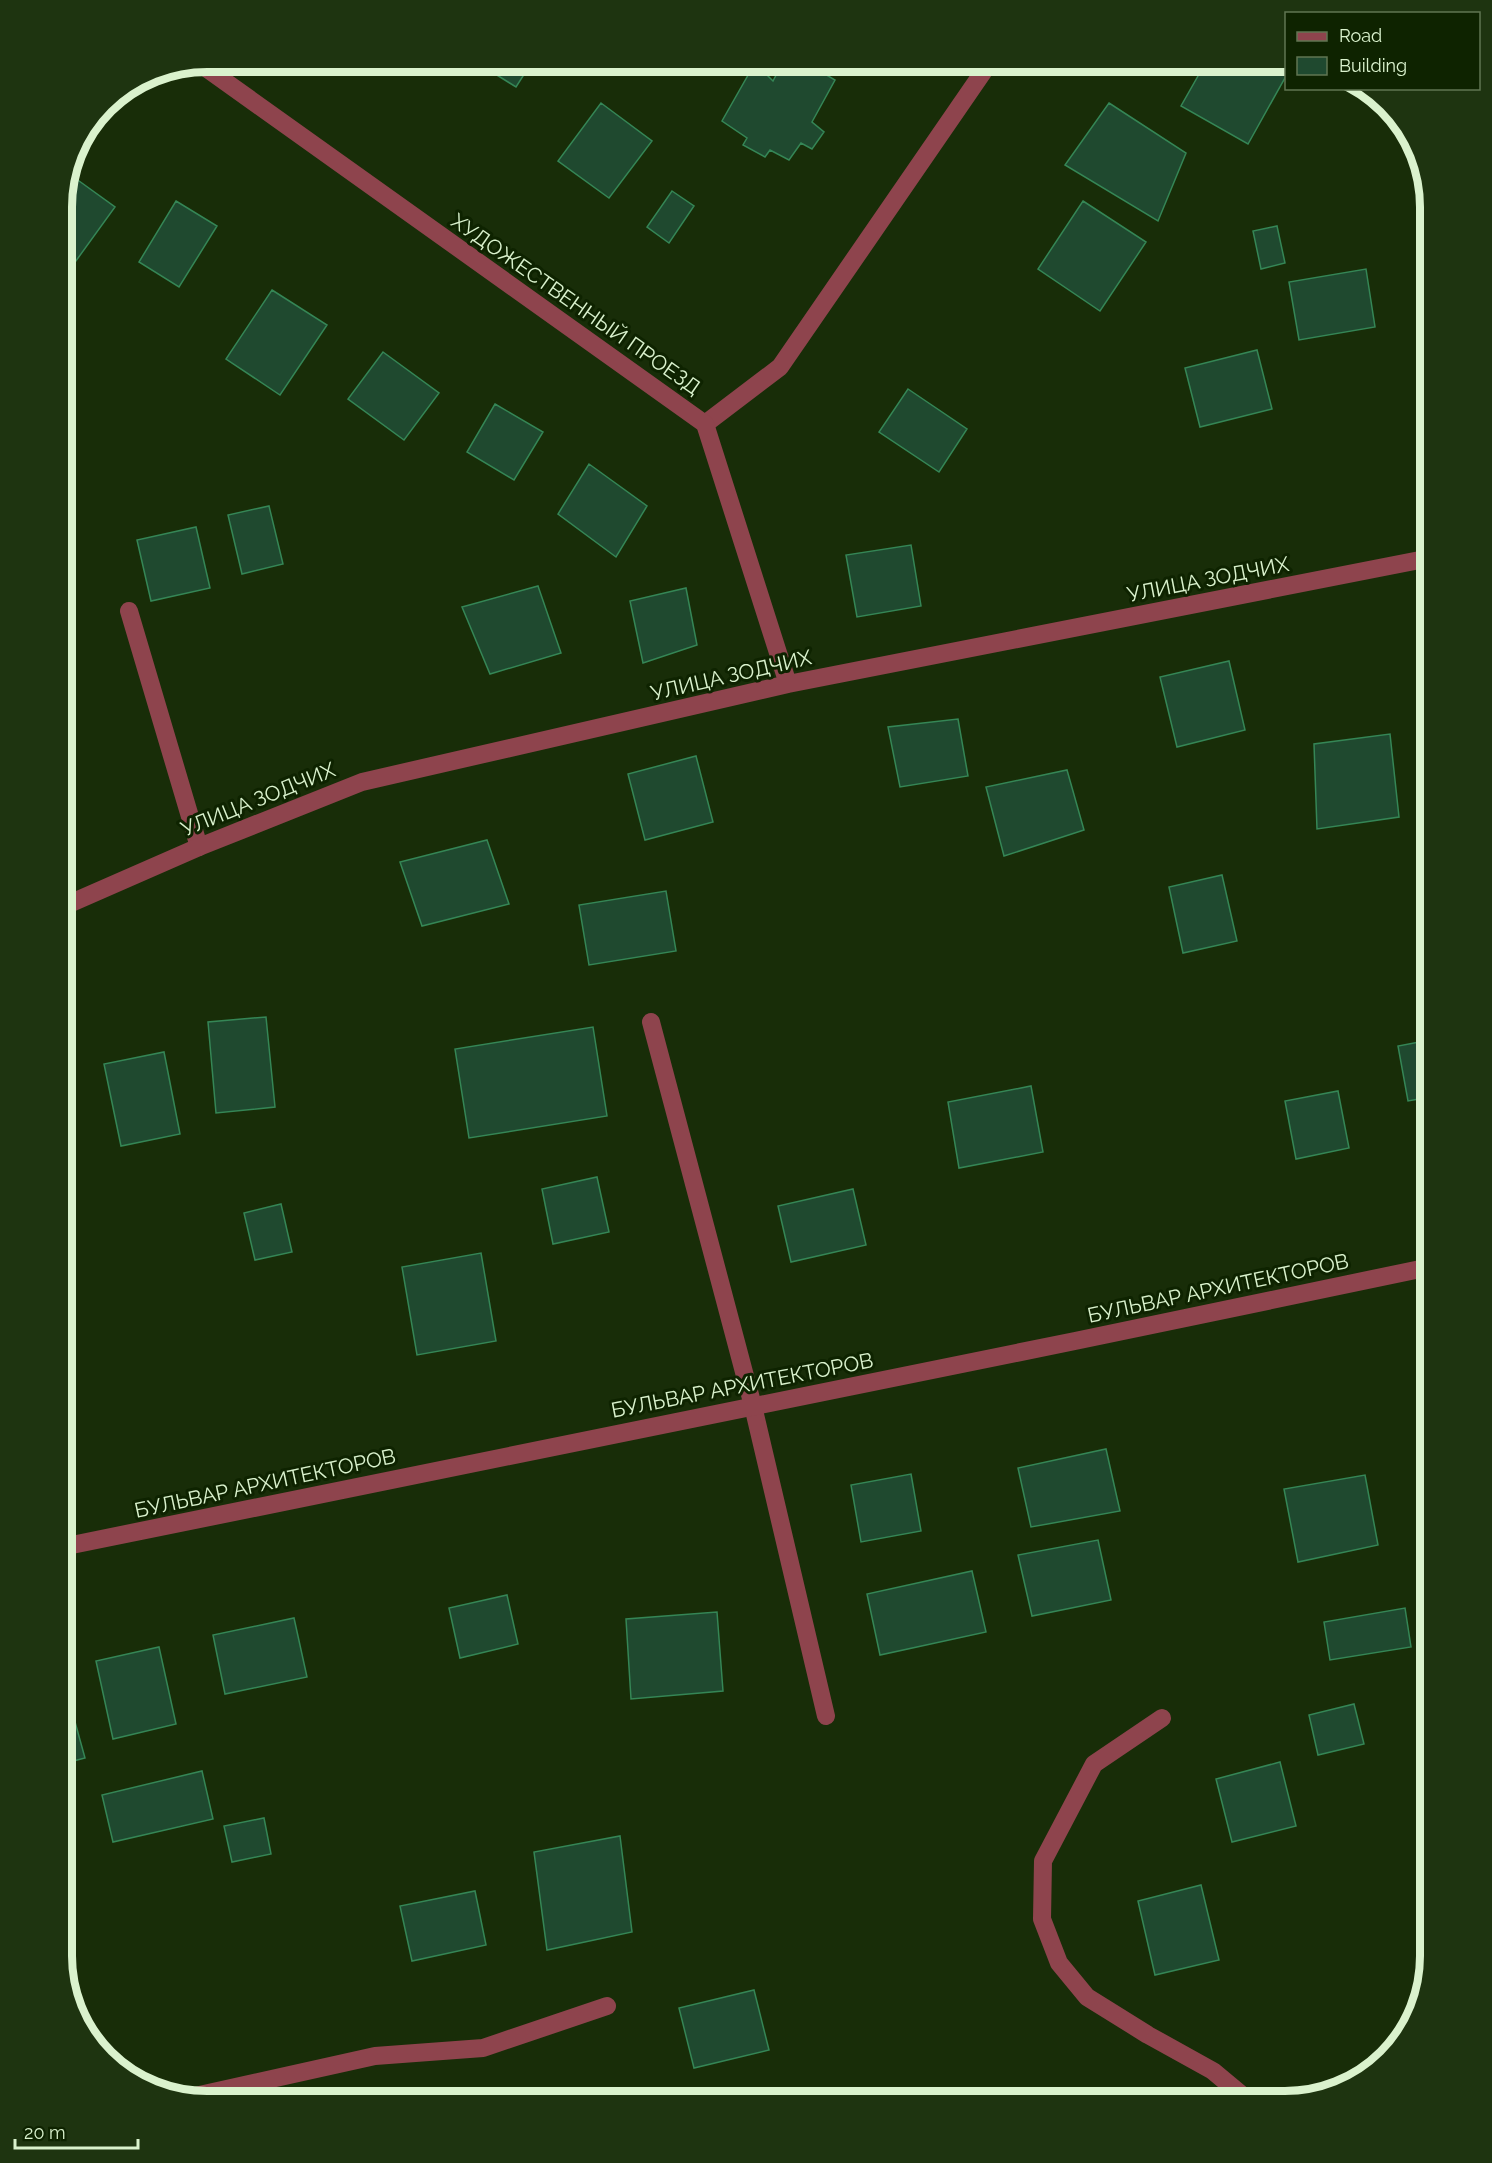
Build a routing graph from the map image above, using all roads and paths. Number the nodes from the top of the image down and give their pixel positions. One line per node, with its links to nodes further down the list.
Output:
1 (212, 72): 3 (street, ХУДОЖЕСТВЕННЫЙ ПРОЕЗД)
2 (983, 72): 3 (street)
3 (705, 424): 6 (street, ХУДОЖЕСТВЕННЫЙ ПРОЕЗД)
4 (1420, 560): 6 (street, УЛИЦА ЗОДЧИХ)
5 (129, 611): 7 (street)
6 (788, 684): 7 (street, УЛИЦА ЗОДЧИХ)
7 (199, 847): 8 (street, УЛИЦА ЗОДЧИХ)
8 (72, 903)
9 (651, 1022): 11 (street)
10 (1420, 1269): 11 (street, БУЛЬВАР АРХИТЕКТОРОВ)
11 (753, 1406): 12 (street, БУЛЬВАР АРХИТЕКТОРОВ); 13 (street)
12 (72, 1545)
13 (826, 1716)
14 (1162, 1718): 17 (street)
15 (607, 2006): 16 (street)
16 (218, 2091)
17 (1236, 2091)

